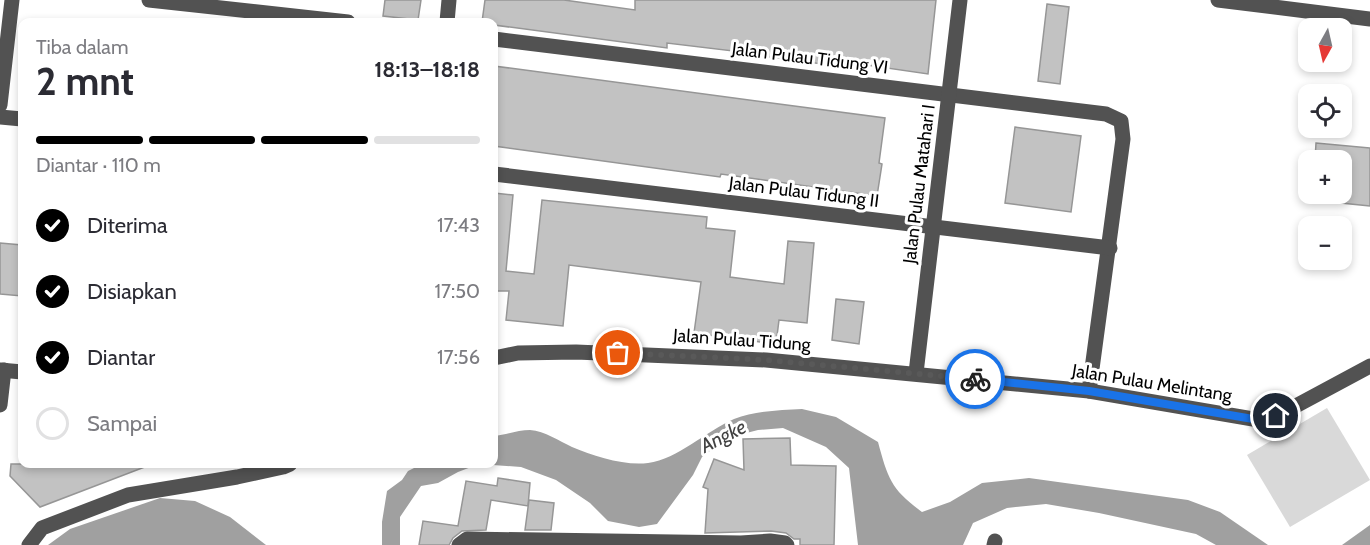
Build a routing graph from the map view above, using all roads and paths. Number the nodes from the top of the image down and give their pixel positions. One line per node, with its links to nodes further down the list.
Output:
1 (12, 0): 11 (street)
2 (149, 0): 6 (street)
3 (449, 0): 7 (street)
4 (960, 0): 10 (street, Jalan Pulau Matahari I)
5 (1218, 0): 8 (street)
6 (312, 18)
7 (447, 18)
8 (1370, 19)
9 (498, 39): 10 (street, Jalan Pulau Tidung VI)
10 (949, 95): 15 (street, Jalan Pulau Matahari I); 16 (street, Jalan Pulau Tidung VI)
11 (0, 105)
12 (0, 117): 13 (street)
13 (18, 119)
14 (498, 174): 15 (street, Jalan Pulau Tidung II)
15 (933, 227): 16 (street, Jalan Pulau Tidung II); 21 (street, Jalan Pulau Matahari I)
16 (1110, 248): 22 (street)
17 (498, 357): 21 (street, Jalan Pulau Tidung)
18 (1370, 366): 22 (street, Jalan Pulau Melintang)
19 (2, 370): 20 (street); 23 (street)
20 (18, 372)
21 (916, 373): 22 (street, Jalan Pulau Melintang)
22 (1089, 391)
23 (0, 405)
24 (253, 468): 25 (street)
25 (234, 470): 26 (street)
26 (28, 545)
27 (459, 545): 28 (street)
28 (787, 545)

